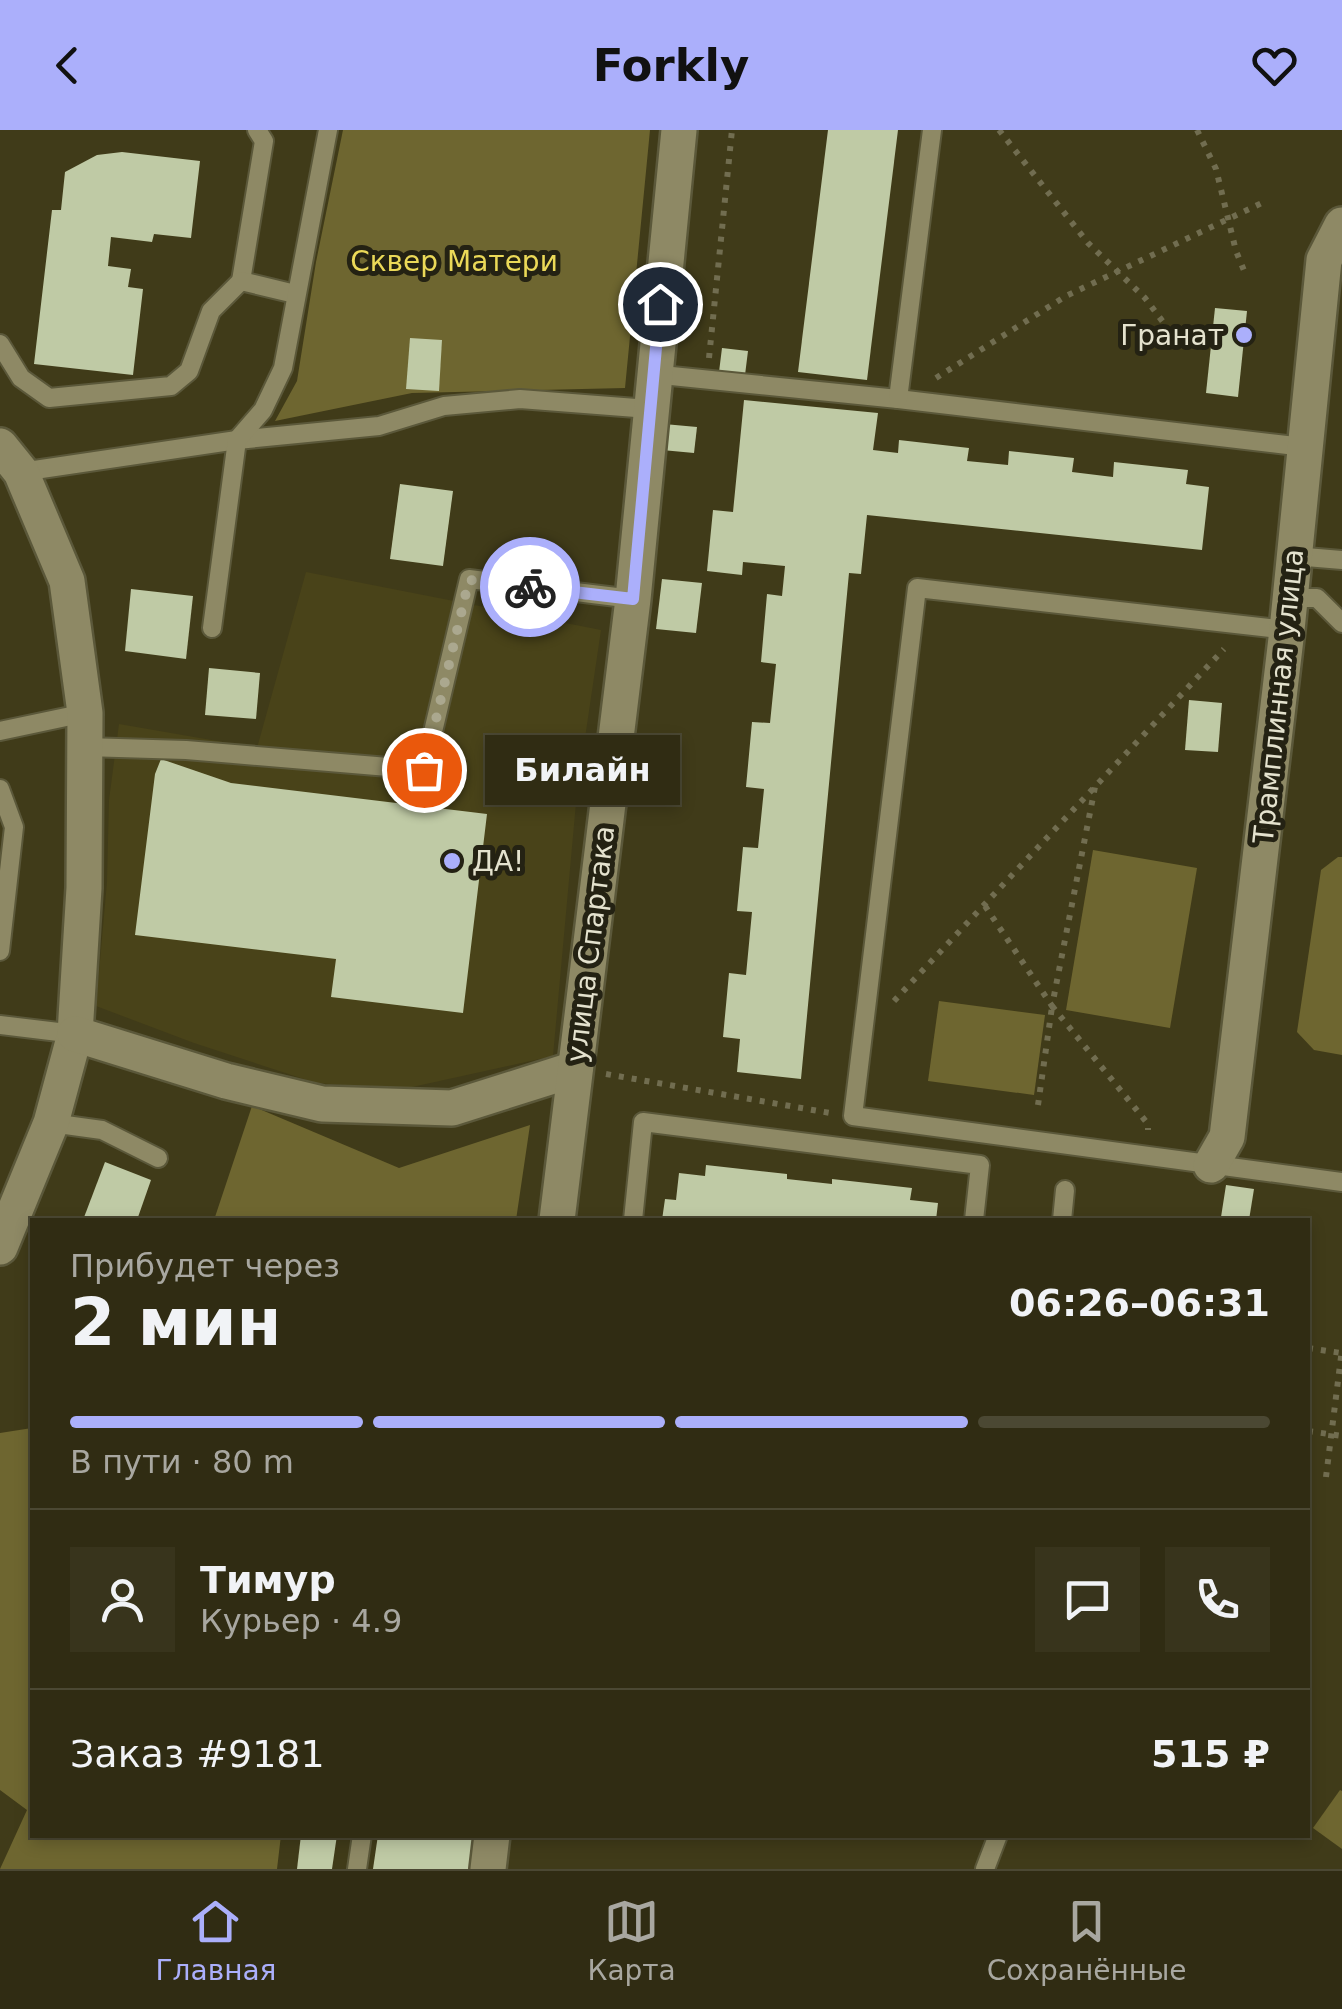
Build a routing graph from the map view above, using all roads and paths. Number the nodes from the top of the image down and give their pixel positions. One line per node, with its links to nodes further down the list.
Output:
1 (257, 130): 13 (lane)
2 (328, 130): 14 (lane)
3 (678, 130): 18 (street, улица Спартака)
4 (732, 130): 17 (path)
5 (932, 130): 19 (lane)
6 (1000, 130): 11 (path)
7 (1197, 130): 9 (path)
8 (1264, 202): 9 (path)
9 (1228, 218): 11 (path); 12 (path)
10 (1342, 225): 21 (street, Трамплинная улица)
11 (1116, 273): 15 (path); 19 (path)
12 (1245, 273)
13 (241, 281): 14 (lane); 16 (lane)
14 (295, 294): 20 (lane)
15 (1178, 342)
16 (0, 344)
17 (707, 378): 18 (lane); 19 (lane)
18 (651, 392): 20 (lane); 25 (street, улица Спартака)
19 (898, 399): 21 (lane)
20 (237, 440): 22 (lane); 29 (lane)
21 (1304, 446): 23 (street, Трамплинная улица)
22 (11, 459): 31 (street)
23 (1294, 556): 24 (lane); 26 (street, Трамплинная улица)
24 (1342, 560)
25 (633, 599): 31 (lane); 40 (street, улица Спартака)
26 (1288, 614): 27 (lane); 28 (lane); 46 (street, Трамплинная улица)
27 (1342, 623)
28 (1245, 626): 32 (path); 38 (lane)
29 (212, 628)
30 (0, 730): 31 (lane)
31 (85, 730): 39 (street)
32 (1095, 786): 34 (path); 36 (path)
33 (0, 789): 35 (lane)
34 (985, 906): 36 (path); 38 (path)
35 (0, 951)
36 (1052, 1006): 41 (path); 44 (path)
37 (0, 1025): 39 (lane)
38 (863, 1033): 42 (lane)
39 (75, 1034): 40 (street); 43 (street)
40 (575, 1069): 42 (path); 49 (street, улица Спартака)
41 (1038, 1105)
42 (853, 1116): 44 (lane)
43 (51, 1123): 45 (lane); 53 (street)
44 (1149, 1156): 46 (lane)
45 (158, 1158)
46 (1210, 1165): 47 (lane)
47 (1342, 1182)
48 (1065, 1190): 52 (lane)
49 (557, 1218)
50 (634, 1218): 51 (lane)
51 (974, 1218)
52 (1062, 1218)
53 (0, 1248)
54 (1310, 1348): 55 (path)
55 (1342, 1352): 57 (path)
56 (1310, 1431): 57 (path)
57 (1331, 1434): 58 (path); 59 (path)
58 (1342, 1436)
59 (1326, 1477)
60 (362, 1838): 63 (lane)
61 (492, 1838): 64 (street)
62 (997, 1838): 65 (lane)
63 (357, 1869)
64 (488, 1869)
65 (985, 1869)

